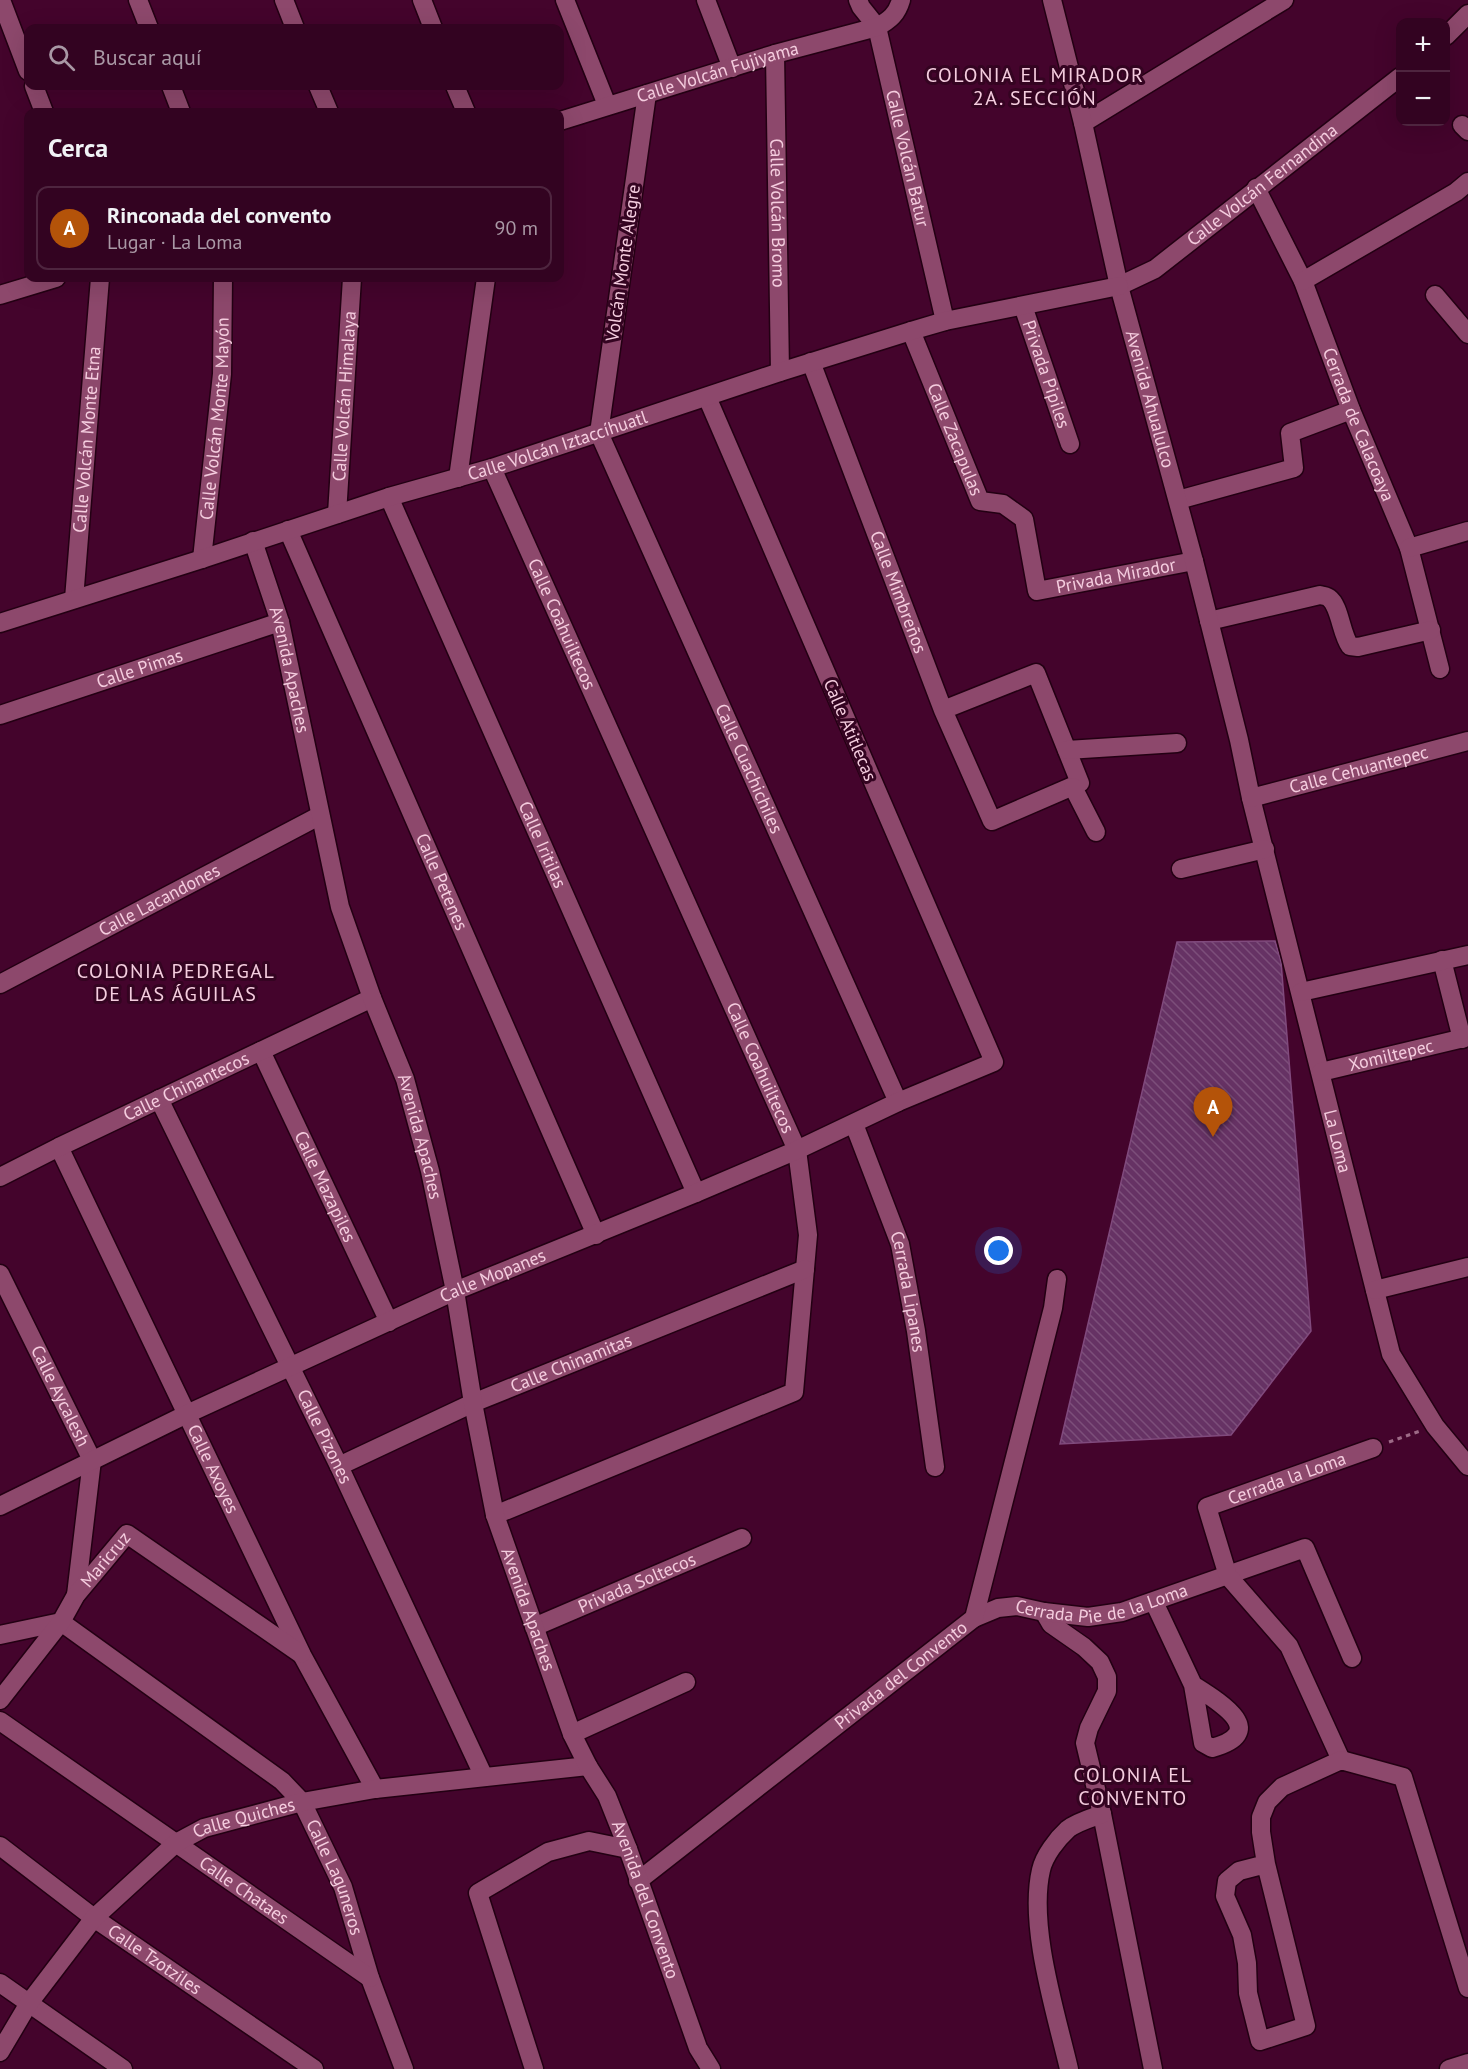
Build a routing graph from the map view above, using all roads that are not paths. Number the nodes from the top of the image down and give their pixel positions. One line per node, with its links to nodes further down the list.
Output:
1 (1, 0): 18 (street)
2 (138, 0): 12 (street)
3 (284, 0): 13 (street)
4 (422, 0): 14 (street)
5 (566, 0): 26 (street)
6 (706, 0): 19 (street)
7 (858, 0): 15 (street, Calle Volcán Batur)
8 (901, 0): 15 (street)
9 (1052, 0): 32 (street, Avenida Ahualulco)
10 (1284, 0): 32 (street)
11 (1468, 14): 16 (street)
12 (147, 24)
13 (293, 24)
14 (431, 24)
15 (877, 27): 17 (street, Calle Volcán Fujiyama); 45 (street, Calle Volcán Batur)
16 (1450, 32)
17 (774, 54): 19 (street, Calle Volcán Fujiyama); 49 (street, Calle Volcán Bromo)
18 (24, 61)
19 (732, 68): 25 (street, Calle Volcán Fujiyama)
20 (1396, 81): 34 (street, Calle Volcán Fernandina)
21 (36, 90): 27 (street)
22 (173, 90): 28 (street)
23 (320, 90): 29 (street)
24 (457, 90): 30 (street)
25 (647, 94): 26 (street, Calle Volcán Fujiyama); 52 (street, Volcán Monte Alegre)
26 (607, 105): 31 (street, Calle Volcán Fujiyama)
27 (42, 108)
28 (179, 108)
29 (327, 108)
30 (464, 108)
31 (564, 120)
32 (1083, 123): 41 (street, Avenida Ahualulco)
33 (1468, 182): 35 (street)
34 (1256, 188): 35 (street, Cerrada de Calacoaya); 41 (street, Calle Volcán Fernandina)
35 (1303, 281): 51 (street, Cerrada de Calacoaya)
36 (43, 282): 42 (street)
37 (100, 282): 66 (street, Calle Volcán Monte Etna)
38 (223, 282): 63 (street, Calle Volcán Monte Mayón)
39 (352, 282): 58 (street, Calle Volcán Himalaya)
40 (485, 282): 55 (street)
41 (1119, 286): 44 (street, Calle Volcán Iztaccíhuatl); 57 (street, Avenida Ahualulco)
42 (0, 295)
43 (1435, 295): 47 (street)
44 (1023, 306): 45 (street, Calle Volcán Iztaccíhuatl); 53 (street, Privada Pipiles)
45 (945, 321): 46 (street, Calle Volcán Iztaccíhuatl)
46 (911, 331): 48 (street, Calle Volcán Iztaccíhuatl); 65 (street, Calle Zacapulas)
47 (1468, 334)
48 (811, 362): 49 (street, Calle Volcán Iztaccíhuatl); 72 (street, Calle Mimbreños)
49 (780, 372): 50 (street, Calle Volcán Iztaccíhuatl)
50 (707, 397): 52 (street, Calle Volcán Iztaccíhuatl); 90 (street, Calle Atitlecas)
51 (1351, 410): 57 (street); 62 (street, Cerrada de Calacoaya)
52 (599, 433): 54 (street, Calle Volcán Iztaccíhuatl); 93 (street, Calle Cuachichiles)
53 (1070, 444)
54 (492, 468): 55 (street, Calle Volcán Iztaccíhuatl); 96 (street, Calle Coahuiltecos)
55 (458, 478): 56 (street, Calle Volcán Iztaccíhuatl)
56 (389, 497): 58 (street, Calle Volcán Iztaccíhuatl); 98 (street, Calle Iritilas)
57 (1178, 500): 64 (street, Avenida Ahualulco)
58 (337, 514): 59 (street, Calle Volcán Iztaccíhuatl)
59 (288, 530): 61 (street, Calle Volcán Iztaccíhuatl); 99 (street, Calle Petenes)
60 (1468, 531): 62 (street)
61 (253, 541): 63 (street, Calle Volcán Iztaccíhuatl); 68 (street, Avenida Apaches)
62 (1409, 548): 70 (street, Cerrada de Calacoaya)
63 (202, 559): 66 (street, Calle Volcán Iztaccíhuatl)
64 (1194, 561): 65 (street, Privada Mirador); 67 (street, Avenida Ahualulco)
65 (1037, 591)
66 (74, 599): 69 (street, Calle Volcán Iztaccíhuatl)
67 (1209, 621): 70 (street); 78 (street, Avenida Ahualulco)
68 (280, 622): 73 (street, Calle Pimas); 79 (street, Avenida Apaches)
69 (0, 623)
70 (1431, 630): 71 (street, Cerrada de Calacoaya)
71 (1440, 669)
72 (943, 710): 76 (street); 77 (street, Calle Mimbreños)
73 (0, 715)
74 (1468, 741): 78 (street, Calle Cehuantepec)
75 (1177, 743): 76 (street)
76 (1067, 750): 77 (street)
77 (1073, 786): 80 (street)
78 (1251, 798): 81 (street, La Loma)
79 (320, 816): 85 (street, Calle Lacandones); 87 (street, Avenida Apaches)
80 (1096, 832)
81 (1265, 849): 82 (street); 86 (street, La Loma)
82 (1181, 869)
83 (1468, 955): 84 (street)
84 (1442, 960): 86 (street); 88 (street, Xomiltepec)
85 (0, 984)
86 (1301, 992): 91 (street, La Loma)
87 (372, 998): 89 (street, Calle Chinantecos); 105 (street, Avenida Apaches)
88 (1465, 1038): 91 (street, Xomiltepec)
89 (261, 1051): 92 (street, Calle Chinantecos); 106 (street, Calle Mazapiles)
90 (994, 1062): 93 (street, Calle Mopanes)
91 (1321, 1072): 104 (street, La Loma)
92 (159, 1099): 95 (street, Calle Chinantecos); 107 (street, Calle Pizones)
93 (898, 1102): 94 (street, Calle Mopanes)
94 (854, 1124): 96 (street, Calle Mopanes); 114 (street, Cerrada Lipanes)
95 (59, 1147): 97 (street, Calle Chinantecos); 109 (street, Calle Axoyes)
96 (797, 1150): 98 (street, Calle Mopanes); 101 (street, Calle Coahuiltecos)
97 (2, 1171)
98 (696, 1193): 99 (street, Calle Mopanes)
99 (596, 1235): 105 (street, Calle Mopanes)
100 (1468, 1267): 104 (street)
101 (805, 1269): 108 (street, Calle Chinamitas); 116 (street, Calle Coahuiltecos)
102 (0, 1274): 111 (street, Calle Aycalesh)
103 (1057, 1278): 122 (street, Privada del Convento)
104 (1375, 1290): 113 (street, La Loma)
105 (456, 1291): 106 (street, Calle Mopanes); 108 (street, Avenida Apaches)
106 (389, 1322): 107 (street, Calle Mopanes)
107 (291, 1368): 109 (street, Calle Mopanes); 112 (street, Calle Pizones)
108 (473, 1403): 112 (street, Calle Chinamitas); 116 (street, Avenida Apaches)
109 (187, 1414): 111 (street, Calle Mopanes); 126 (street, Calle Axoyes)
110 (1373, 1448): 118 (street, Cerrada la Loma)
111 (92, 1460): 115 (street, Calle Mopanes); 119 (street, Calle Aycalesh)
112 (339, 1466): 135 (street, Calle Pizones)
113 (1468, 1466)
114 (935, 1467)
115 (0, 1506)
116 (495, 1515): 124 (street, Avenida Apaches)
117 (742, 1538): 124 (street, Privada Soltecos)
118 (1228, 1576): 120 (street, Cerrada Pie de la Loma); 127 (street, Cerrada Pie de la Loma); 133 (street)
119 (76, 1595): 123 (street, Maricruz); 126 (street, Maricruz)
120 (1154, 1602): 121 (street, Cerrada Pie de la Loma); 129 (street)
121 (1044, 1612): 122 (street, Cerrada Pie de la Loma); 138 (street)
122 (974, 1618): 143 (street, Privada del Convento)
123 (61, 1622): 125 (street); 130 (street, Maricruz); 137 (street, Calle Laguneros)
124 (534, 1627): 132 (street, Avenida Apaches)
125 (0, 1635)
126 (302, 1655): 136 (street, Calle Axoyes)
127 (1352, 1658)
128 (686, 1682): 132 (street)
129 (1193, 1685)
130 (0, 1700)
131 (0, 1720): 139 (street, Calle Chataes)
132 (572, 1734): 134 (street, Avenida del Convento)
133 (1341, 1760): 142 (street); 147 (street)
134 (588, 1766): 135 (street, Calle Quiches); 141 (street, Avenida del Convento)
135 (484, 1777): 136 (street, Calle Quiches)
136 (375, 1789): 137 (street, Calle Quiches)
137 (302, 1802): 139 (street, Calle Quiches); 145 (street, Calle Laguneros)
138 (1102, 1814): 156 (street); 157 (street)
139 (176, 1843): 144 (street, Calle Quiches); 145 (street, Calle Chataes)
140 (0, 1846): 144 (street, Calle Tzotziles)
141 (628, 1849): 143 (street, Avenida del Convento); 154 (street)
142 (1266, 1864): 142 (street)
143 (638, 1881): 155 (street, Avenida del Convento)
144 (93, 1918): 148 (street, Calle Quiches); 152 (street, Calle Tzotziles)
145 (370, 1978): 153 (street, Calle Laguneros)
146 (0, 1983): 148 (street)
147 (1468, 1988)
148 (29, 2003): 149 (street, Calle Quiches); 151 (street)
149 (0, 2052)
150 (1468, 2063): 158 (street)
151 (123, 2069)
152 (314, 2069)
153 (404, 2069)
154 (534, 2069)
155 (711, 2069)
156 (1069, 2069)
157 (1153, 2069)
158 (1449, 2069)

